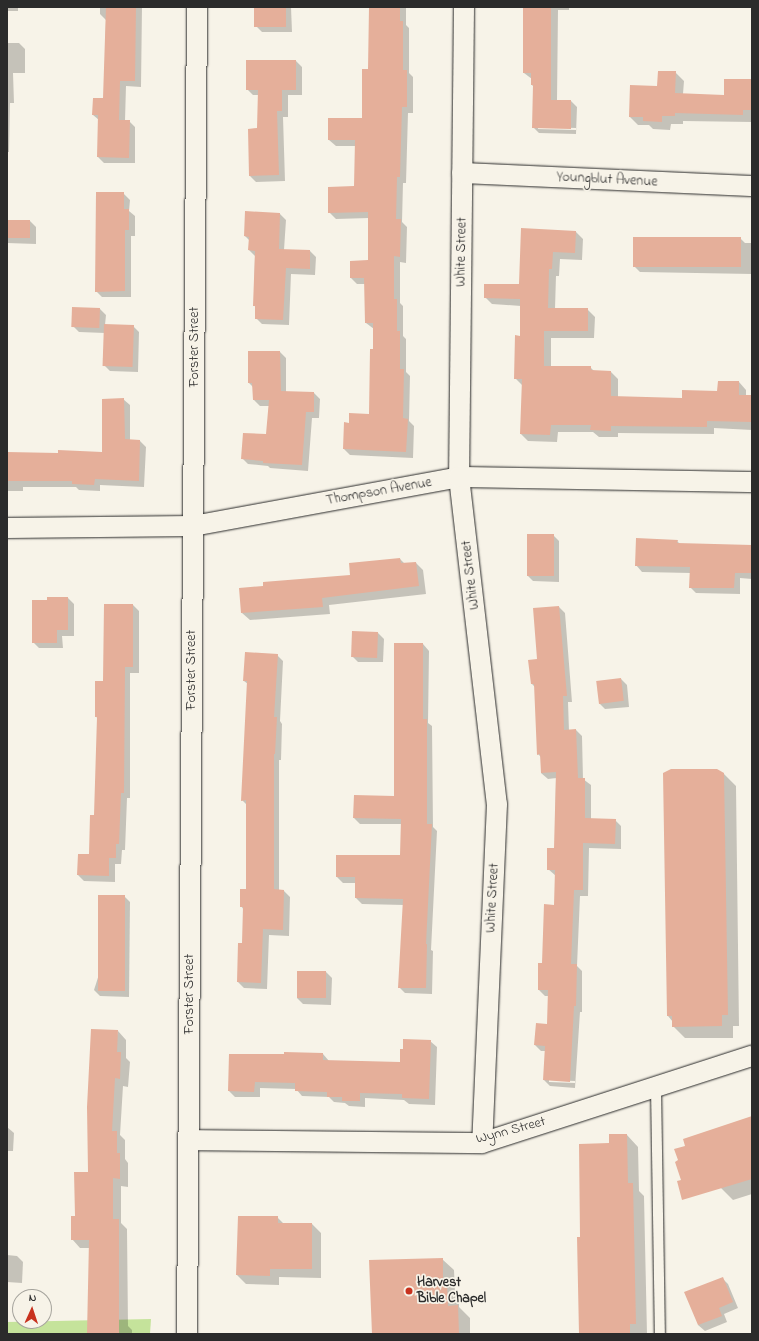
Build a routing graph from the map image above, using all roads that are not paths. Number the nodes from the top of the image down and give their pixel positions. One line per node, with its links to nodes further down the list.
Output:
1 (197, 7): 7 (street, Forster Street)
2 (464, 7): 3 (street, White Street)
3 (462, 173): 4 (street, Youngblut Avenue); 5 (street, White Street)
4 (752, 186)
5 (459, 477): 6 (street, Thompson Avenue); 7 (street, Thompson Avenue); 12 (street, White Street)
6 (752, 482)
7 (193, 526): 8 (street, Thompson Avenue); 11 (street, Forster Street)
8 (7, 528)
9 (752, 1056): 10 (street, Wynn Street)
10 (656, 1087): 12 (street, Wynn Street); 14 (lane)
11 (188, 1140): 12 (street, Wynn Street); 13 (street, Forster Street)
12 (482, 1142)
13 (187, 1334)
14 (660, 1334)

